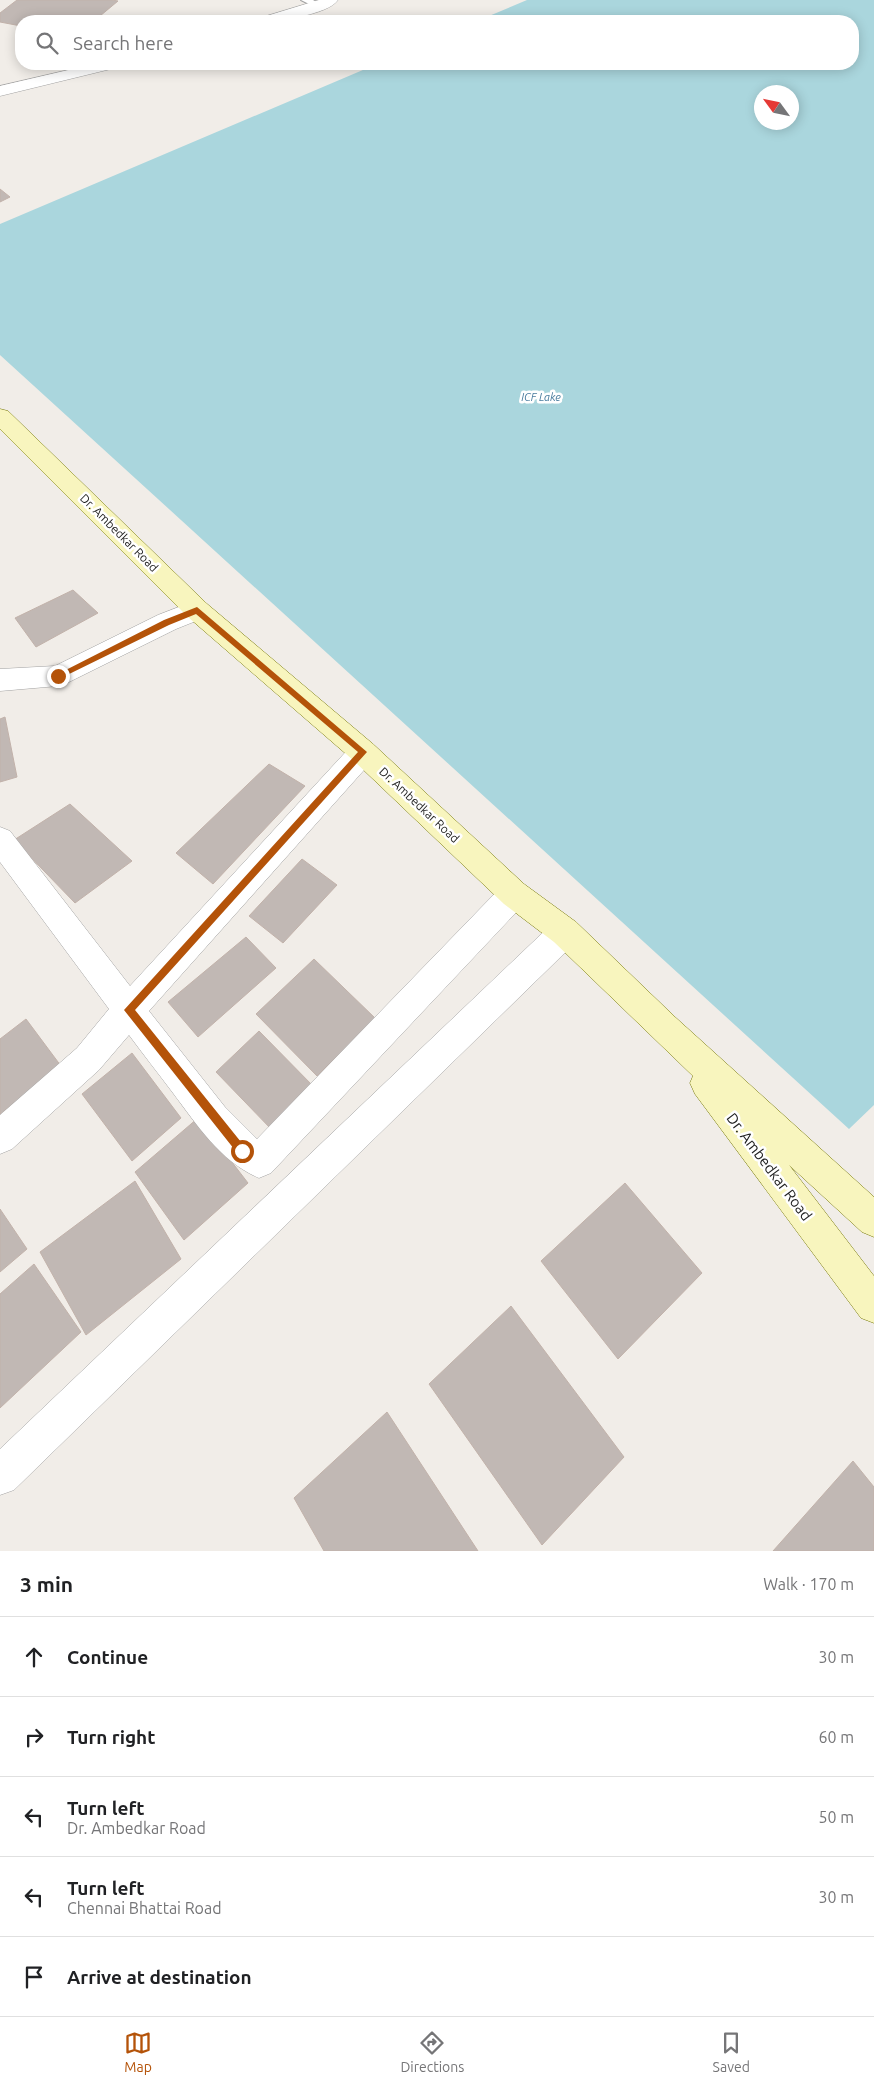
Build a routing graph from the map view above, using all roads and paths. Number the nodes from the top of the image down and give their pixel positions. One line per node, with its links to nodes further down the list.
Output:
1 (318, 2): 2 (street)
2 (282, 15)
3 (88, 70): 4 (street)
4 (0, 91)
5 (0, 416): 6 (main road, Dr. Ambedkar Road)
6 (197, 610): 7 (street); 8 (main road, Dr. Ambedkar Road)
7 (0, 680)
8 (363, 752): 10 (main road, Dr. Ambedkar Road); 12 (street)
9 (0, 840): 12 (street)
10 (514, 894): 11 (main road, Dr. Ambedkar Road); 12 (street)
11 (565, 932): 13 (main road, Dr. Ambedkar Road); 17 (street)
12 (129, 1010): 14 (street)
13 (664, 1028): 15 (main road, Dr. Ambedkar Road); 16 (main road, Dr. Ambedkar Road)
14 (0, 1137)
15 (874, 1220)
16 (874, 1306)
17 (0, 1476)

